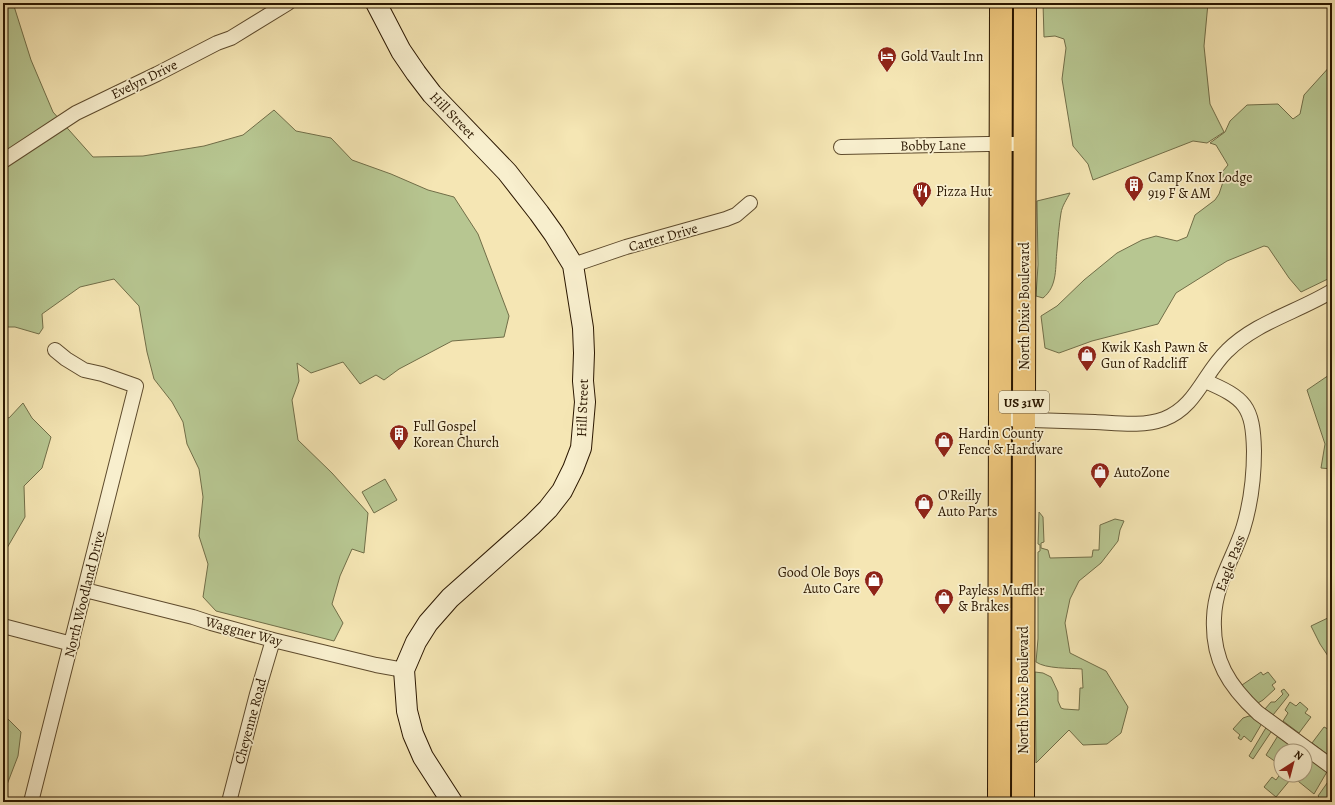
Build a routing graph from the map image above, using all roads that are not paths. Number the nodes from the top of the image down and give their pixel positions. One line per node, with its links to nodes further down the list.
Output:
1 (288, 3): 8 (street, Evelyn Drive)
2 (376, 3): 10 (street, Hill Street)
3 (1001, 3): 5 (highway, North Dixie Boulevard / US 31W)
4 (1025, 3): 6 (highway, North Dixie Boulevard / US 31W)
5 (1001, 144): 6 (street, Bobby Lane); 7 (street, Bobby Lane); 14 (highway, North Dixie Boulevard / US 31W)
6 (1024, 144): 15 (highway, North Dixie Boulevard / US 31W)
7 (841, 147)
8 (3, 161)
9 (750, 204): 10 (street, Carter Drive)
10 (573, 265): 20 (street, Hill Street)
11 (1332, 291): 13 (street)
12 (55, 350): 16 (street, North Woodland Drive)
13 (1205, 381): 15 (street); 21 (street, Eagle Pass)
14 (1000, 419): 15 (street); 25 (highway, North Dixie Boulevard / US 31W)
15 (1024, 420): 26 (highway, North Dixie Boulevard / US 31W)
16 (85, 590): 18 (street, Waggner Way); 19 (street, North Woodland Drive)
17 (3, 626): 19 (street)
18 (273, 640): 20 (street, Waggner Way); 23 (street, Cheyenne Road)
19 (72, 644): 22 (street, North Woodland Drive)
20 (404, 670): 24 (street, Hill Street)
21 (1332, 767)
22 (31, 802)
23 (229, 802)
24 (452, 802)
25 (999, 802)
26 (1023, 802)

